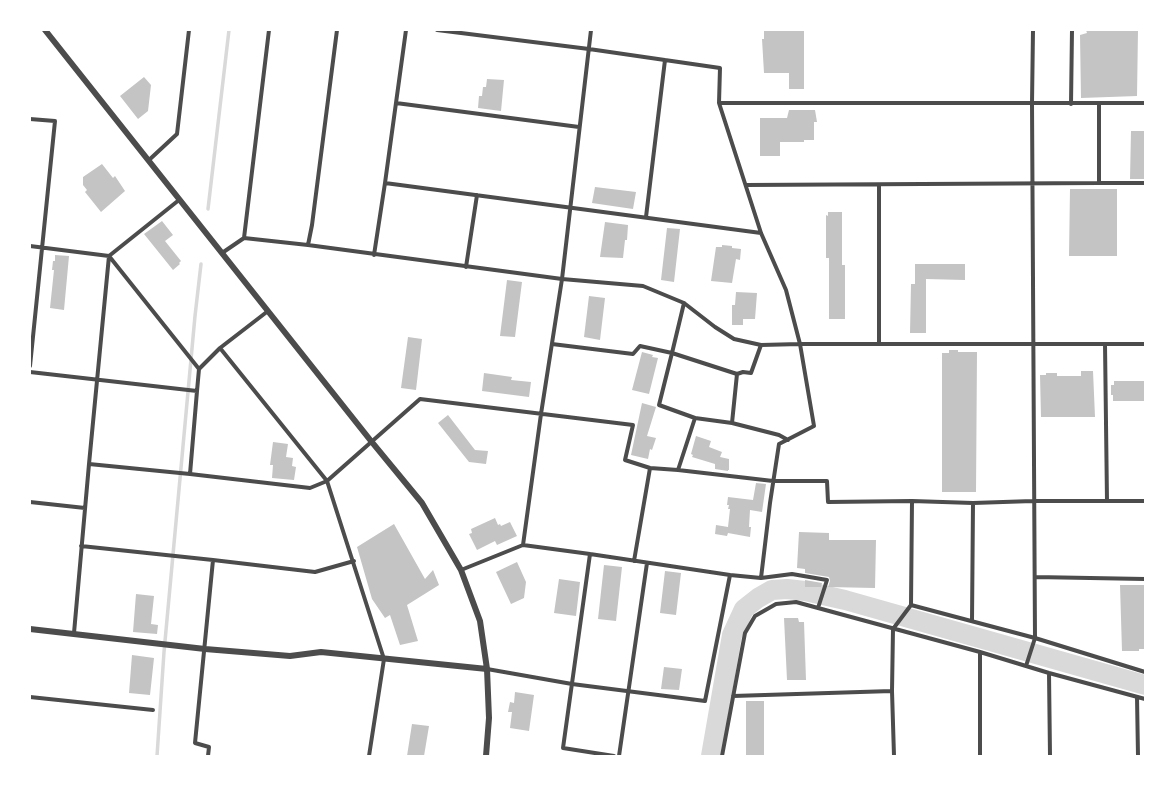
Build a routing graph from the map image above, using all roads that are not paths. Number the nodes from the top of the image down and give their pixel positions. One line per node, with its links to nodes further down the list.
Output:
1 (45, 30): 20 (street)
2 (189, 30): 20 (street)
3 (269, 30): 32 (street)
4 (336, 30): 33 (street)
5 (406, 30): 12 (street)
6 (437, 30): 10 (street)
7 (592, 30): 10 (street)
8 (1033, 30): 14 (street)
9 (1072, 30): 16 (street)
10 (589, 48): 11 (street); 19 (street)
11 (666, 60): 13 (street); 30 (street)
12 (396, 103): 19 (street); 21 (street)
13 (719, 103): 14 (street); 25 (street)
14 (1032, 103): 16 (street); 24 (street)
15 (1145, 103): 17 (street)
16 (1071, 104): 17 (street)
17 (1099, 104): 22 (street)
18 (30, 119): 35 (street)
19 (579, 127): 29 (street)
20 (149, 160): 28 (street)
21 (385, 183): 27 (street); 37 (street)
22 (1099, 183): 23 (street); 24 (street)
23 (1145, 183)
24 (1033, 184): 26 (street); 43 (street)
25 (746, 185): 26 (street); 31 (street)
26 (879, 185): 46 (street)
27 (476, 195): 29 (street); 39 (street)
28 (179, 200): 36 (street); 38 (street)
29 (570, 207): 30 (street); 40 (street)
30 (646, 217): 31 (street)
31 (761, 233): 45 (street)
32 (244, 238): 33 (street); 36 (street)
33 (308, 245): 37 (street)
34 (30, 246): 35 (street)
35 (42, 247): 38 (street); 52 (street)
36 (222, 253): 42 (street)
37 (374, 255): 39 (street)
38 (109, 256): 53 (street); 56 (street)
39 (466, 267): 40 (street)
40 (562, 279): 41 (street); 44 (street)
41 (684, 303): 49 (street); 51 (street)
42 (268, 311): 50 (street); 62 (street)
43 (1033, 343): 46 (street); 47 (street); 70 (street)
44 (552, 344): 51 (street); 58 (street)
45 (800, 344): 46 (street); 49 (street); 61 (street)
46 (879, 344)
47 (1105, 344): 48 (street); 71 (street)
48 (1145, 344)
49 (761, 345): 55 (street)
50 (220, 348): 53 (street); 67 (street)
51 (672, 353): 55 (street); 59 (street)
52 (30, 366)
53 (199, 369): 57 (street)
54 (30, 372): 56 (street)
55 (737, 374): 60 (street)
56 (97, 380): 57 (street); 63 (street)
57 (198, 391): 66 (street)
58 (541, 414): 62 (street); 64 (street); 76 (street)
59 (695, 418): 60 (street); 65 (street)
60 (732, 423): 61 (street)
61 (788, 440): 68 (street)
62 (371, 441): 67 (street); 83 (street)
63 (89, 464): 66 (street); 75 (street)
64 (650, 468): 65 (street); 81 (street)
65 (678, 470): 68 (street)
66 (190, 474): 67 (street)
67 (327, 481): 80 (street)
68 (773, 481): 69 (street); 86 (street)
69 (912, 501): 74 (street); 88 (street)
70 (1034, 501): 71 (street); 74 (street); 85 (street)
71 (1107, 501): 72 (street)
72 (1145, 501)
73 (30, 502): 75 (street)
74 (973, 503): 90 (street)
75 (85, 508): 77 (street)
76 (524, 545): 78 (street); 83 (street)
77 (81, 546): 79 (street); 93 (street)
78 (590, 554): 81 (street); 102 (street)
79 (213, 560): 80 (street); 95 (street)
80 (354, 561): 97 (street)
81 (634, 561): 82 (street)
82 (647, 563): 84 (street); 103 (street)
83 (461, 570): 99 (street)
84 (730, 575): 86 (street); 103 (street)
85 (1035, 577): 87 (street); 94 (street)
86 (761, 578): 89 (street)
87 (1145, 579)
88 (911, 605): 90 (street); 92 (street)
89 (818, 608): 92 (street); 105 (street)
90 (972, 621): 94 (street)
91 (30, 628): 93 (street)
92 (893, 629): 96 (street); 104 (street)
93 (74, 633): 95 (street)
94 (1035, 638): 98 (street); 100 (street)
95 (205, 648): 97 (street); 110 (street)
96 (980, 652): 98 (street); 117 (street)
97 (384, 659): 99 (street); 111 (street)
98 (1026, 663): 101 (street)
99 (487, 669): 102 (street); 112 (street)
100 (1145, 672)
101 (1049, 673): 107 (street); 118 (street)
102 (572, 684): 103 (street); 113 (street)
103 (629, 691): 114 (street)
104 (892, 692): 105 (street); 116 (street)
105 (733, 696): 115 (street)
106 (30, 697): 109 (street)
107 (1137, 697): 108 (street); 119 (street)
108 (1145, 699)
109 (153, 710)
110 (208, 754)
111 (369, 756)
112 (486, 756)
113 (614, 756)
114 (619, 756)
115 (722, 756)
116 (894, 756)
117 (980, 756)
118 (1050, 756)
119 (1138, 756)

